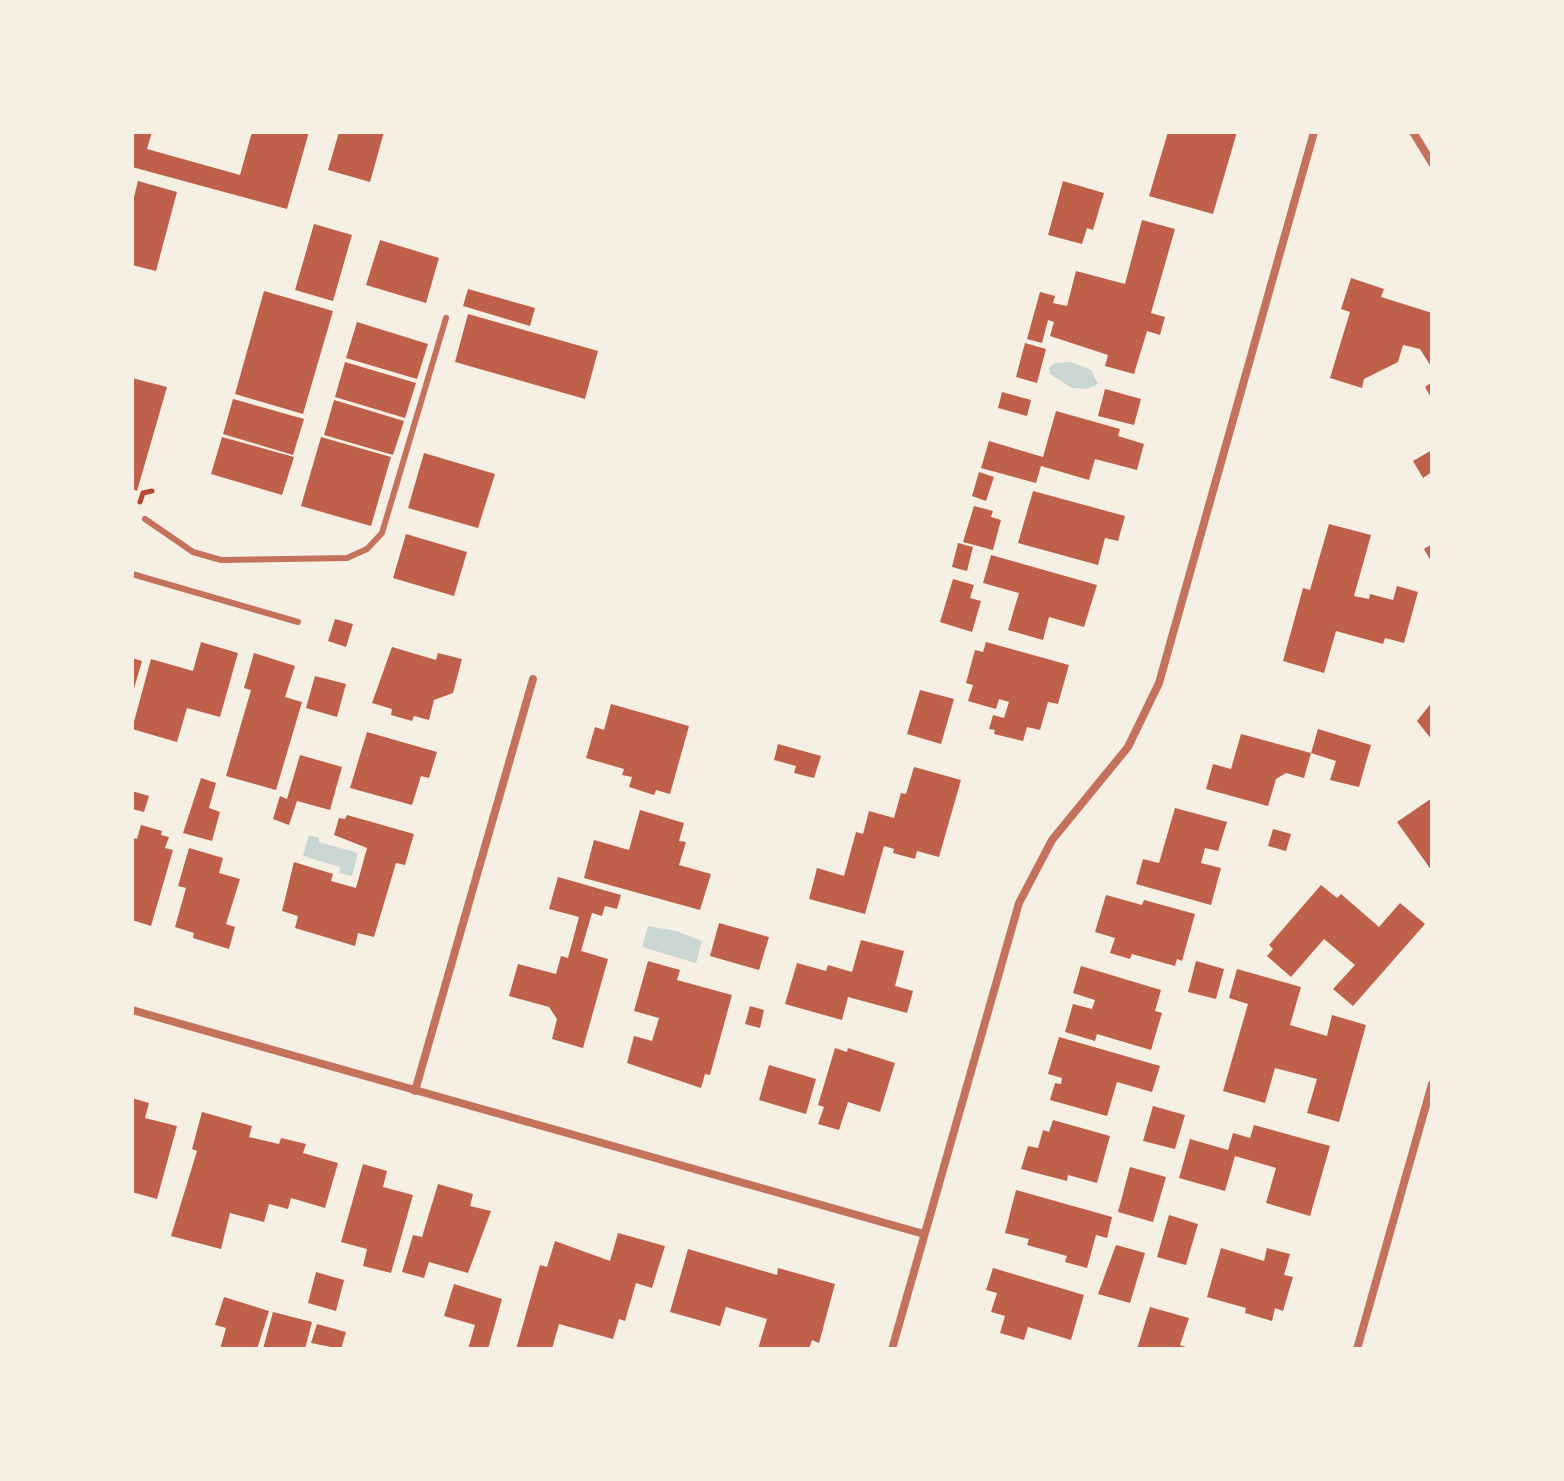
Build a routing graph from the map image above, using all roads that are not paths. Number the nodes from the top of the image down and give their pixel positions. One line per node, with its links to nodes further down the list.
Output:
1 (1314, 132): 12 (street)
2 (1413, 132): 3 (street)
3 (1432, 163)
4 (446, 318): 5 (lane)
5 (145, 519)
6 (132, 574): 7 (lane)
7 (298, 622)
8 (533, 679): 11 (street)
9 (132, 1010): 11 (street)
10 (1432, 1084): 14 (street)
11 (415, 1091): 12 (street)
12 (924, 1234): 13 (street)
13 (892, 1349)
14 (1357, 1349)

